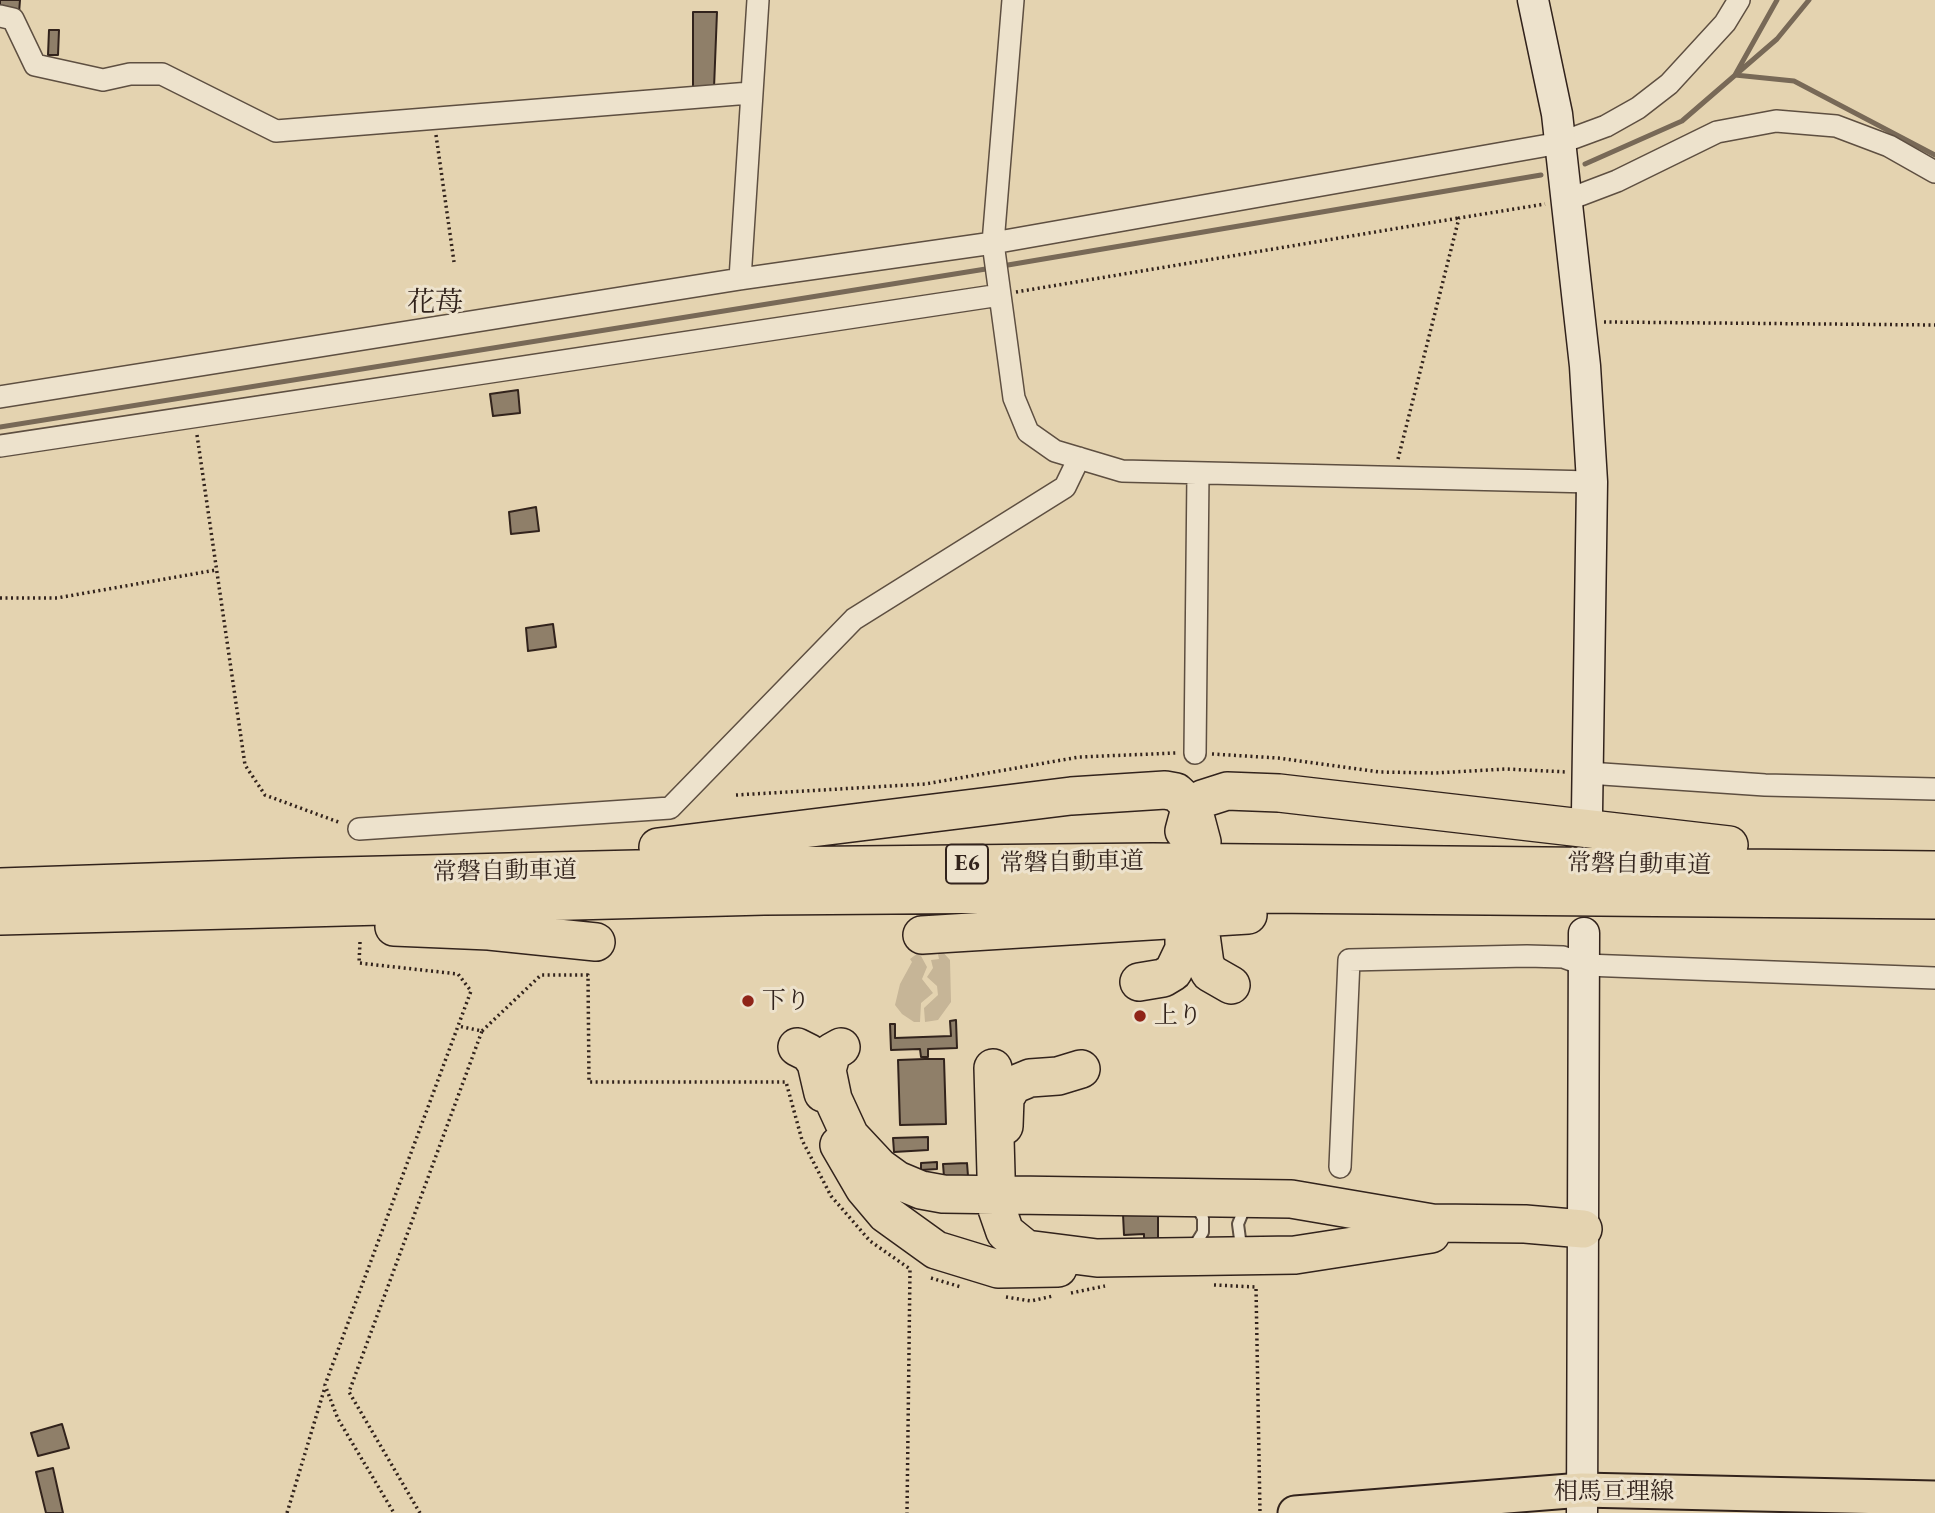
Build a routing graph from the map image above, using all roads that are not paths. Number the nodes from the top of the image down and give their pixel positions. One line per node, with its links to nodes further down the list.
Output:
1 (758, 0): 6 (street)
2 (1013, 0): 10 (street)
3 (1533, 0): 7 (street)
4 (1739, 0): 7 (street)
5 (0, 16): 6 (street)
6 (750, 93): 11 (street)
7 (1560, 142): 9 (street); 10 (street)
8 (1935, 172): 9 (street)
9 (1567, 200): 17 (street)
10 (993, 243): 11 (street); 12 (street)
11 (740, 279): 13 (street)
12 (1000, 295): 14 (street); 15 (street)
13 (0, 397)
14 (0, 446)
15 (1079, 458): 16 (street); 22 (street)
16 (1198, 473): 17 (street); 18 (street)
17 (1592, 482): 19 (street)
18 (1195, 753)
19 (1588, 773): 20 (street); 21 (street)
20 (1935, 789)
21 (1587, 811)
22 (359, 829)
23 (1935, 863): 25 (highway)
24 (1935, 870): 25 (highway, 常磐自動車道 / E6)
25 (298, 877): 26 (highway, 常磐自動車道 / E6)
26 (0, 887)
27 (1567, 894): 28 (highway, 常磐自動車道 / E6); 29 (highway, 常磐自動車道 / E6); 32 (highway)
28 (1935, 900)
29 (0, 916)
30 (0, 923): 33 (highway)
31 (1584, 933): 34 (street)
32 (922, 935)
33 (596, 942)
34 (1585, 965): 35 (street); 42 (street); 47 (street)
35 (1935, 978)
36 (1139, 982): 37 (highway)
37 (1231, 985)
38 (797, 1047): 50 (highway)
39 (841, 1047): 43 (highway)
40 (993, 1068): 43 (highway)
41 (1081, 1069): 44 (highway)
42 (1340, 1167)
43 (995, 1195): 44 (highway); 50 (highway)
44 (1103, 1195): 45 (highway)
45 (1181, 1198): 46 (highway); 49 (lane)
46 (1260, 1199): 47 (highway); 48 (lane)
47 (1583, 1229): 48 (highway); 52 (street)
48 (1259, 1256): 49 (highway)
49 (1190, 1270): 50 (highway)
50 (1105, 1271)
51 (1935, 1498): 52 (main road, 相馬亘理線)
52 (1582, 1501): 53 (main road, 相馬亘理線)
53 (1343, 1510): 54 (main road, 相馬亘理線)
54 (1295, 1513)

